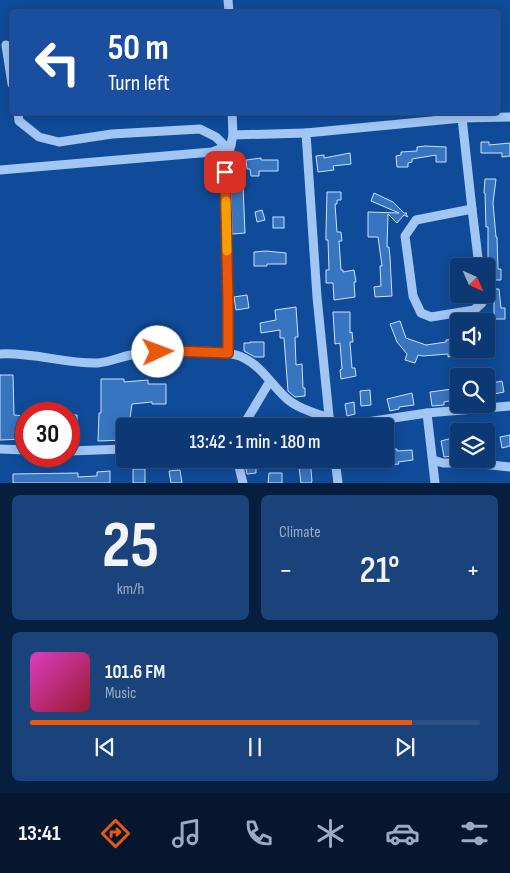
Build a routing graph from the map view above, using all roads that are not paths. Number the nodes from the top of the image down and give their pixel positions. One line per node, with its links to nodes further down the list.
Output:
1 (6, 45): 2 (street)
2 (10, 71)
3 (18, 115): 8 (street)
4 (232, 115): 8 (street)
5 (510, 117): 6 (street)
6 (462, 118): 7 (street); 10 (street)
7 (306, 132): 8 (street); 20 (street)
8 (230, 142): 9 (street); 13 (street)
9 (0, 170)
10 (472, 209): 11 (street); 12 (street)
11 (478, 258)
12 (482, 303)
13 (228, 353): 14 (street); 15 (street)
14 (0, 354)
15 (270, 381): 18 (street); 19 (street)
16 (510, 406): 17 (street)
17 (427, 413): 21 (street); 26 (street)
18 (248, 418)
19 (322, 418)
20 (330, 418)
21 (394, 418)
22 (0, 449): 24 (street)
23 (116, 449): 25 (street)
24 (15, 450)
25 (80, 450)
26 (432, 460): 27 (street); 32 (street)
27 (510, 467)
28 (239, 468): 30 (street)
29 (336, 468): 31 (street)
30 (243, 483)
31 (338, 483)
32 (435, 483)

